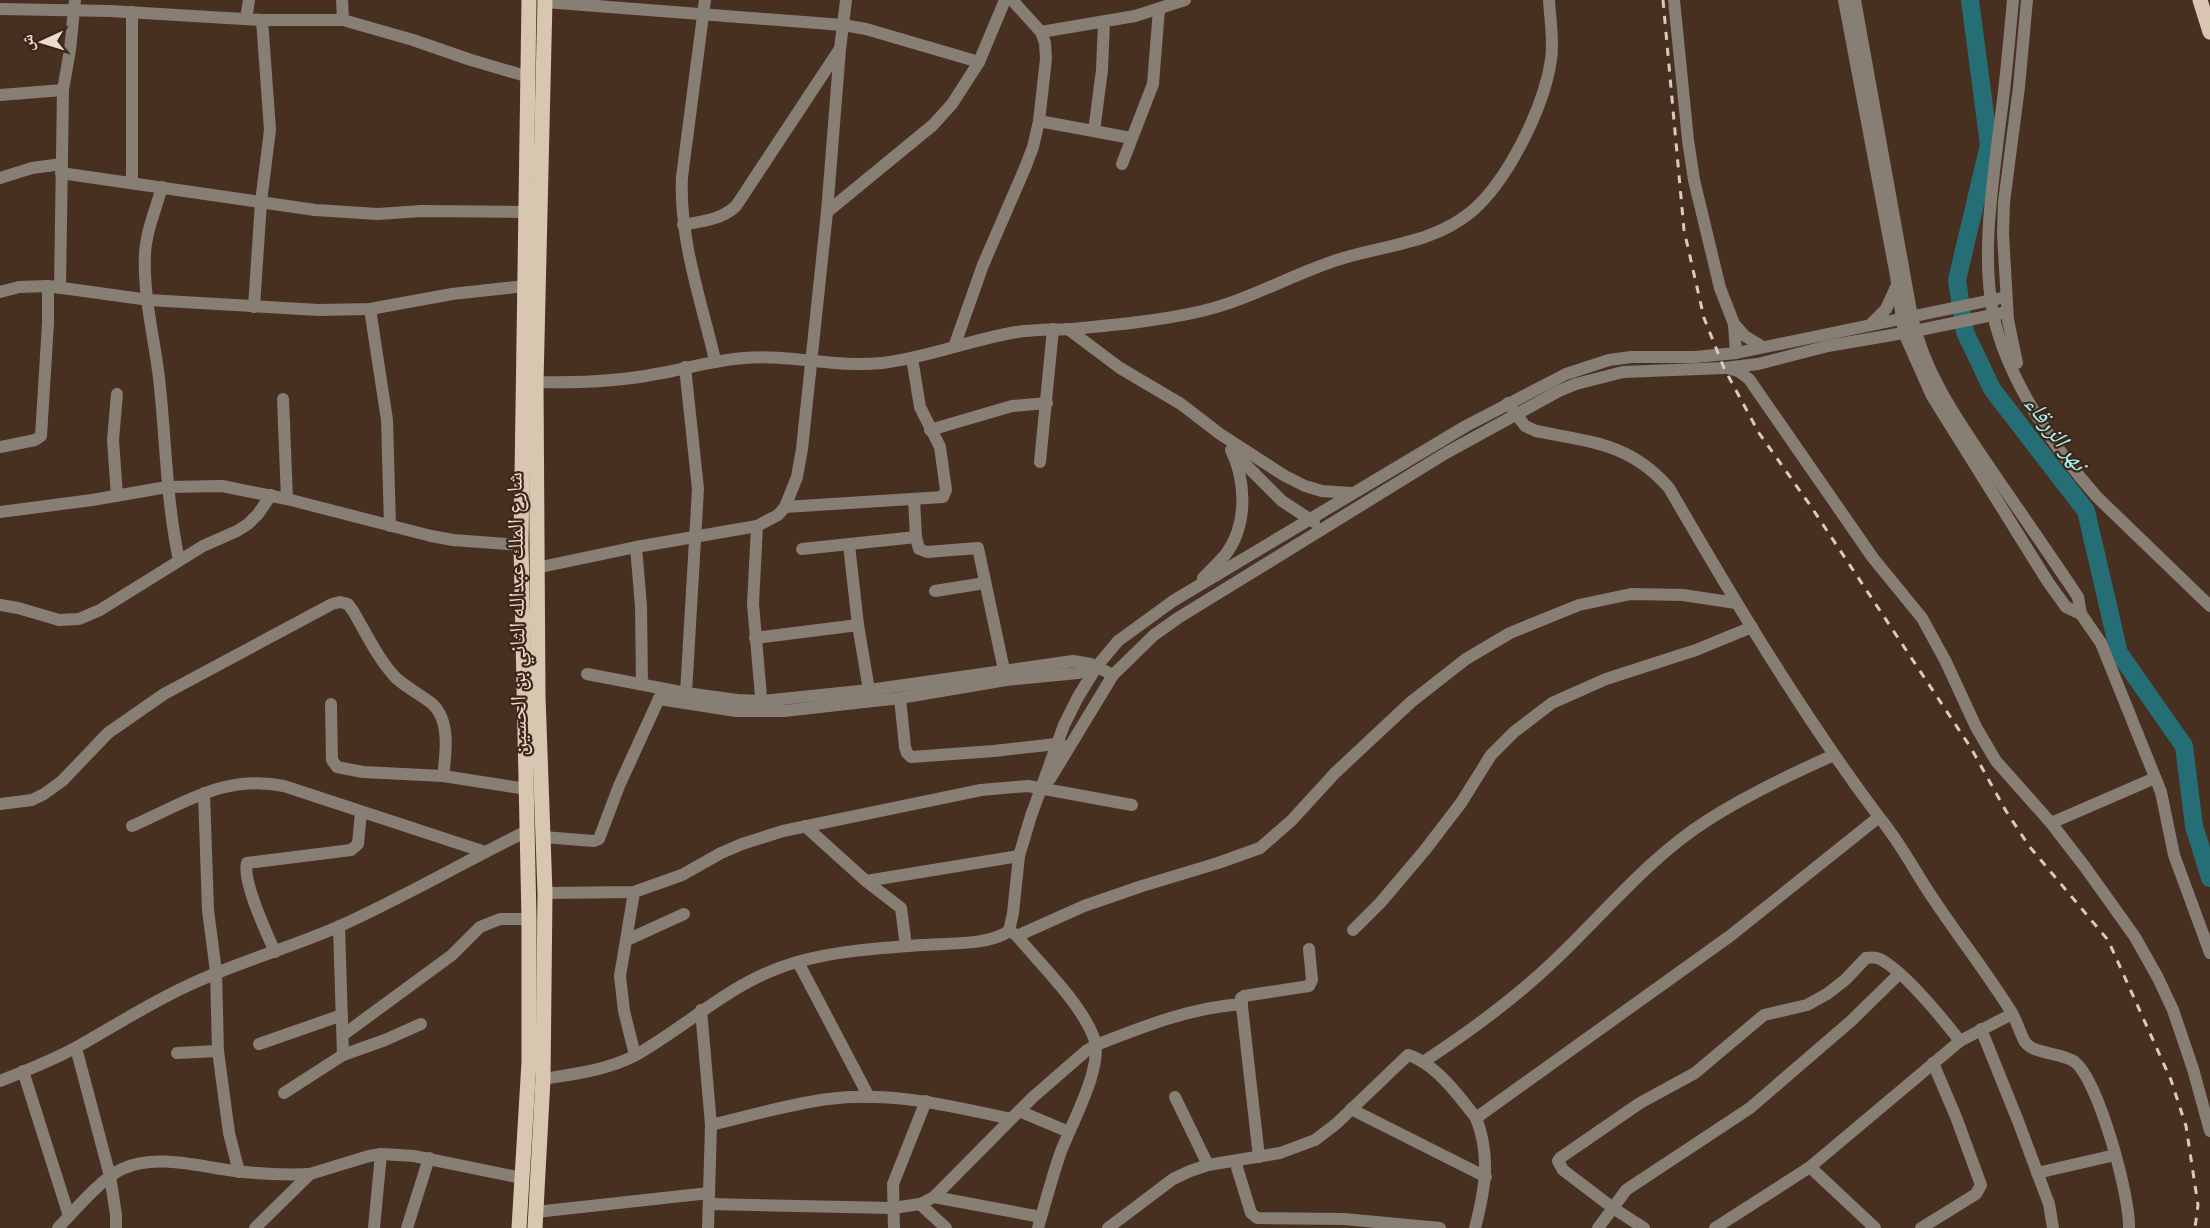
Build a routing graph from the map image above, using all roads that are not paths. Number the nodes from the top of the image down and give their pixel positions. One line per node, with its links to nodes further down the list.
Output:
1 (249, 0): 22 (street)
2 (342, 0): 24 (street)
3 (529, 0): 31 (main road, شارع الملك عبدالله الثاني بن الحسين)
4 (705, 0): 21 (street)
5 (846, 0): 26 (street)
6 (1005, 0): 30 (street)
7 (1012, 0): 27 (street)
8 (1185, 0): 19 (street)
9 (1549, 0): 64 (street)
10 (1674, 0): 61 (street)
11 (1844, 0): 48 (street)
12 (1855, 0): 48 (street)
13 (2013, 0): 54 (street)
14 (2027, 0): 52 (street)
15 (2200, 0): 28 (main road)
16 (545, 1): 21 (street); 34 (main road, شارع الملك عبدالله الثاني بن الحسين)
17 (75, 6): 18 (street); 20 (street); 32 (street)
18 (0, 9)
19 (1159, 9): 25 (street); 37 (street)
20 (132, 12): 22 (street); 42 (street)
21 (705, 15): 26 (street); 47 (street)
22 (246, 19): 23 (street)
23 (262, 20): 24 (street); 44 (street)
24 (343, 20): 31 (street)
25 (1104, 22): 27 (street); 36 (street)
26 (843, 25): 29 (street); 30 (street)
27 (1041, 32): 35 (street)
28 (2210, 32)
29 (840, 49): 46 (street); 47 (street)
30 (979, 62): 46 (street)
31 (529, 77): 34 (main road, شارع الملك عبدالله الثاني بن الحسين)
32 (63, 90): 33 (street); 40 (street)
33 (0, 95)
34 (534, 107): 38 (main road, شارع الملك عبدالله الثاني بن الحسين)
35 (1039, 121): 36 (street); 66 (street)
36 (1094, 131): 37 (street)
37 (1131, 138): 39 (street)
38 (534, 146): 45 (main road, شارع الملك عبدالله الثاني بن الحسين); 76 (main road, شارع الملك عبدالله الثاني بن الحسين)
39 (1122, 164)
40 (62, 169): 41 (street); 42 (street); 50 (street)
41 (0, 178)
42 (132, 182): 43 (street)
43 (162, 187): 44 (street); 53 (street)
44 (261, 202): 45 (street); 55 (street)
45 (526, 212): 49 (main road, شارع الملك عبدالله الثاني بن الحسين)
46 (827, 212): 72 (street)
47 (683, 225): 71 (street)
48 (1902, 285): 57 (street); 60 (street); 62 (street)
49 (525, 286): 56 (street); 103 (main road, شارع الملك عبدالله الثاني بن الحسين)
50 (54, 287): 51 (street); 53 (street); 85 (street)
51 (0, 292)
52 (2006, 297): 54 (street); 58 (street)
53 (149, 300): 55 (street); 88 (street)
54 (1991, 300): 57 (street); 59 (street)
55 (254, 307): 56 (street)
56 (370, 309): 97 (street)
57 (1935, 312): 60 (street)
58 (2007, 312): 59 (street); 78 (street)
59 (1993, 315): 65 (street); 78 (street)
60 (1907, 317): 62 (street); 65 (street)
61 (1734, 324): 67 (street); 68 (street)
62 (1871, 324): 67 (street)
63 (1053, 329): 64 (street); 66 (street); 81 (street)
64 (1068, 329): 84 (street)
65 (1910, 332): 73 (street); 109 (street); 112 (street)
66 (954, 347): 70 (street)
67 (1763, 347): 68 (street)
68 (1736, 353): 69 (street)
69 (1721, 355): 75 (street); 82 (street)
70 (912, 358): 72 (street); 83 (street)
71 (715, 360): 72 (street); 74 (street)
72 (810, 361): 94 (street)
73 (1758, 364): 75 (street); 77 (street)
74 (685, 368): 76 (street); 100 (street)
75 (1726, 368): 77 (street); 82 (street)
76 (536, 382): 107 (main road, شارع الملك عبدالله الثاني بن الحسين)
77 (1752, 384): 142 (street)
78 (2023, 387): 115 (street)
79 (117, 394): 91 (street)
80 (283, 399): 92 (street)
81 (1047, 403): 83 (street); 87 (street)
82 (1512, 408): 89 (street); 99 (street); 113 (street)
83 (930, 430): 93 (street)
84 (1220, 434): 86 (street); 89 (street)
85 (0, 447)
86 (1231, 450): 96 (street); 110 (street)
87 (1040, 462)
88 (167, 487): 90 (street); 91 (street); 106 (street)
89 (1352, 493): 96 (street)
90 (271, 495): 92 (street); 106 (street)
91 (117, 496): 95 (street)
92 (287, 499): 97 (street)
93 (914, 499): 94 (street); 101 (street)
94 (785, 507): 98 (street)
95 (0, 512)
96 (1309, 519): 99 (street); 110 (street)
97 (390, 526): 103 (street)
98 (757, 526): 100 (street); 119 (street)
99 (1323, 528): 123 (street)
100 (695, 536): 104 (street); 126 (street)
101 (916, 537): 102 (street); 108 (street)
102 (849, 544): 105 (street); 117 (street)
103 (521, 545): 136 (main road, شارع الملك عبدالله الثاني بن الحسين)
104 (636, 547): 107 (street); 124 (street)
105 (802, 549)
106 (179, 560): 114 (street)
107 (537, 568): 146 (main road, شارع الملك عبدالله الثاني بن الحسين)
108 (985, 583): 111 (street); 121 (street)
109 (2072, 588): 112 (street); 116 (street)
110 (1193, 589): 120 (street)
111 (935, 591)
112 (2059, 597): 116 (street)
113 (1736, 603): 118 (street); 156 (street)
114 (0, 605)
115 (2210, 606)
116 (2081, 614): 134 (street)
117 (858, 625): 119 (street); 125 (street)
118 (1752, 627): 132 (street); 155 (street)
119 (755, 638): 130 (street)
120 (1097, 666): 121 (street); 123 (street); 128 (street); 131 (street)
121 (1004, 670): 125 (street)
122 (587, 674): 124 (street)
123 (1113, 675): 131 (street)
124 (642, 684): 127 (street)
125 (869, 690): 130 (street)
126 (686, 693): 127 (street); 130 (street)
127 (662, 694): 130 (street); 146 (street)
128 (900, 698): 130 (street); 131 (street)
129 (331, 704): 133 (street)
130 (762, 707)
131 (1062, 746): 135 (street)
132 (1834, 755): 141 (street); 180 (street)
133 (444, 776): 136 (street); 138 (street)
134 (2155, 778): 142 (street); 161 (street)
135 (1043, 788): 139 (street); 144 (street); 148 (street)
136 (527, 789): 145 (main road, شارع الملك عبدالله الثاني بن الحسين)
137 (204, 793): 140 (street); 143 (street); 163 (street)
138 (0, 804)
139 (1132, 805)
140 (361, 812): 147 (street); 160 (street)
141 (1879, 817): 167 (street); 191 (street)
142 (2050, 823): 193 (street)
143 (132, 826)
144 (805, 826): 149 (street); 150 (street)
145 (527, 831): 147 (street); 153 (main road, شارع الملك عبدالله الثاني بن الحسين)
146 (543, 837): 151 (main road, شارع الملك عبدالله الثاني بن الحسين)
147 (485, 852): 154 (street)
148 (1019, 856): 149 (street); 156 (street)
149 (866, 881): 158 (street)
150 (634, 892): 151 (street); 157 (street)
151 (545, 893): 183 (main road, شارع الملك عبدالله الثاني بن الحسين)
152 (684, 914): 157 (street)
153 (529, 920): 171 (street); 207 (main road, شارع الملك عبدالله الثاني بن الحسين)
154 (339, 926): 160 (street); 168 (street)
155 (1353, 930)
156 (1013, 934): 158 (street); 174 (street)
157 (627, 940): 179 (street)
158 (906, 946): 162 (street)
159 (1309, 949): 165 (street)
160 (275, 952): 163 (street)
161 (2210, 953)
162 (798, 962): 166 (street); 186 (street)
163 (216, 972): 175 (street); 176 (street)
164 (1899, 975): 172 (street); 212 (street); 212 (street)
165 (1242, 1004): 174 (street); 197 (street)
166 (700, 1010): 179 (street); 192 (street)
167 (2012, 1014): 170 (street); 196 (street)
168 (342, 1016): 171 (street); 173 (street)
169 (421, 1024): 178 (street)
170 (1981, 1029): 172 (street); 203 (street)
171 (343, 1035): 178 (street)
172 (1960, 1041): 181 (street)
173 (259, 1044)
174 (1096, 1045): 190 (street); 194 (street)
175 (76, 1048): 182 (street); 205 (street)
176 (218, 1051): 177 (street); 202 (street)
177 (177, 1053)
178 (343, 1055): 185 (street)
179 (635, 1055): 183 (street)
180 (1423, 1062): 189 (street); 191 (street)
181 (1933, 1063): 201 (street); 235 (street)
182 (23, 1071): 184 (street); 214 (street)
183 (543, 1079): 213 (main road, شارع الملك عبدالله الثاني بن الحسين)
184 (0, 1081)
185 (284, 1093)
186 (869, 1097): 188 (street); 192 (street)
187 (1175, 1097): 200 (street)
188 (926, 1101): 190 (street); 211 (street)
189 (1351, 1109): 197 (street); 206 (street)
190 (1015, 1115): 194 (street); 208 (street)
191 (1476, 1118): 206 (street)
192 (711, 1125): 209 (street)
193 (2210, 1131)
194 (1069, 1132): 215 (street)
195 (381, 1154): 198 (street); 204 (street); 221 (street)
196 (2115, 1155): 203 (street); 237 (street)
197 (1259, 1157): 199 (street)
198 (429, 1158): 207 (street); 222 (street)
199 (1235, 1161): 200 (street); 216 (street)
200 (1208, 1165): 228 (street)
201 (1810, 1167): 233 (street); 234 (street)
202 (239, 1172): 204 (street); 205 (street)
203 (2037, 1173): 236 (street)
204 (310, 1174): 220 (street)
205 (110, 1176): 214 (street); 219 (street)
206 (1486, 1177): 230 (street)
207 (522, 1178): 223 (main road, شارع الملك عبدالله الثاني بن الحسين)
208 (934, 1197): 210 (street); 215 (street)
209 (709, 1199): 211 (street); 213 (street); 225 (street)
210 (920, 1204): 211 (street); 227 (street)
211 (893, 1208): 226 (street)
212 (1613, 1208): 231 (street); 232 (street)
213 (536, 1212): 224 (main road, شارع الملك عبدالله الثاني بن الحسين)
214 (69, 1216): 218 (street)
215 (1040, 1222)
216 (1344, 1223): 217 (street)
217 (1381, 1225): 229 (street)
218 (58, 1228)
219 (116, 1228)
220 (255, 1228)
221 (374, 1228)
222 (407, 1228)
223 (519, 1228)
224 (535, 1228)
225 (708, 1228)
226 (894, 1228)
227 (946, 1228)
228 (1108, 1228)
229 (1440, 1228)
230 (1475, 1228)
231 (1598, 1228)
232 (1644, 1228)
233 (1715, 1228)
234 (1875, 1228)
235 (1921, 1228)
236 (2053, 1228)
237 (2130, 1228)

